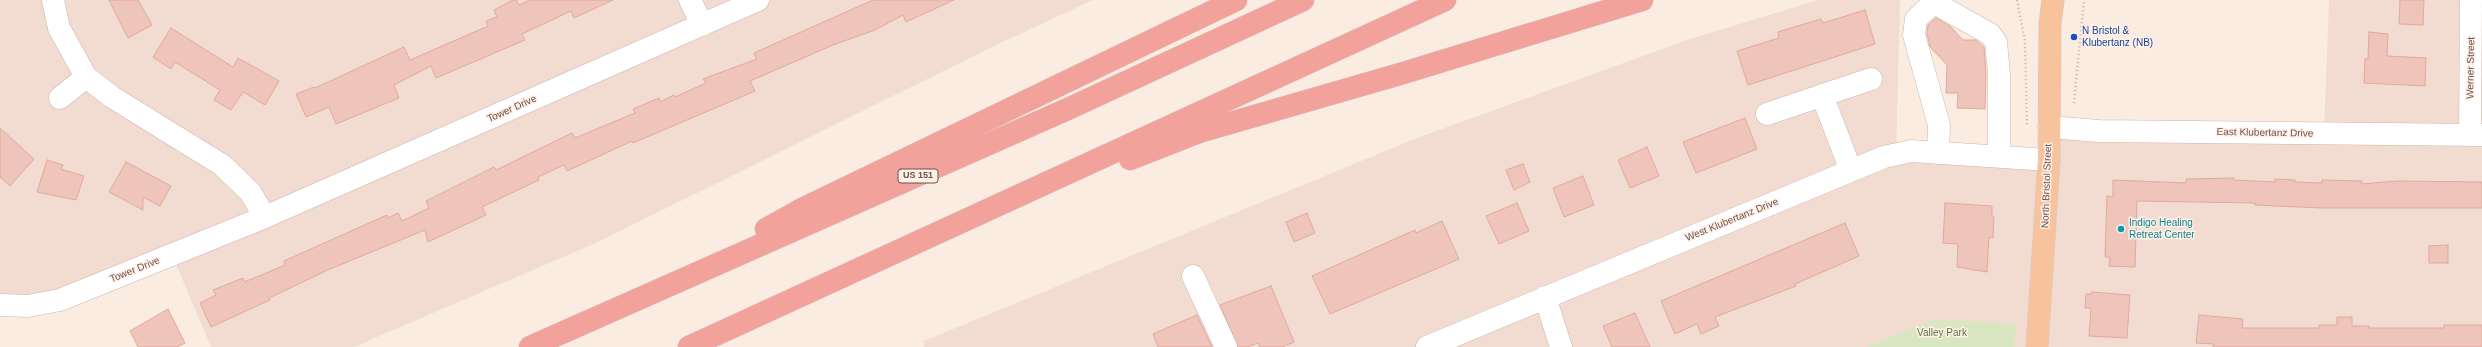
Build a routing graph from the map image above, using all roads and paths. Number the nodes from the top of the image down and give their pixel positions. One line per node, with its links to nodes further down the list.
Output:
1 (53, 0): 15 (street)
2 (690, 0): 14 (street)
3 (758, 0): 14 (street, Tower Drive)
4 (1236, 0): 32 (highway)
5 (1303, 0): 32 (highway, US 151)
6 (1445, 0): 29 (highway)
7 (1642, 0): 29 (highway)
8 (2017, 0): 21 (path)
9 (2046, 0): 13 (main road, North Bristol Street)
10 (2053, 0): 13 (main road, North Bristol Street)
11 (2084, 0): 19 (path)
12 (2471, 0): 23 (street, Werner Street)
13 (2050, 24): 22 (main road, North Bristol Street)
14 (702, 25): 28 (street, Tower Drive)
15 (86, 77): 18 (street); 28 (street)
16 (1871, 78): 17 (street)
17 (1822, 95): 20 (street); 27 (street)
18 (60, 98)
19 (2074, 103)
20 (1767, 114)
21 (2027, 127)
22 (2049, 128): 23 (street, East Klubertanz Drive); 26 (main road, North Bristol Street)
23 (2476, 135)
24 (1938, 153): 25 (street, West Klubertanz Drive); 25 (street); 27 (street, West Klubertanz Drive)
25 (1999, 156): 26 (street, West Klubertanz Drive)
26 (2049, 160): 39 (main road, North Bristol Street)
27 (1850, 171): 31 (street, West Klubertanz Drive)
28 (265, 217): 33 (street, Tower Drive)
29 (870, 265): 35 (highway)
30 (1194, 276): 36 (street)
31 (1545, 297): 37 (street, West Klubertanz Drive); 38 (street)
32 (629, 303): 34 (highway, US 151)
33 (0, 305)
34 (530, 347)
35 (689, 347)
36 (1226, 347)
37 (1427, 347)
38 (1561, 347)
39 (2037, 347)

